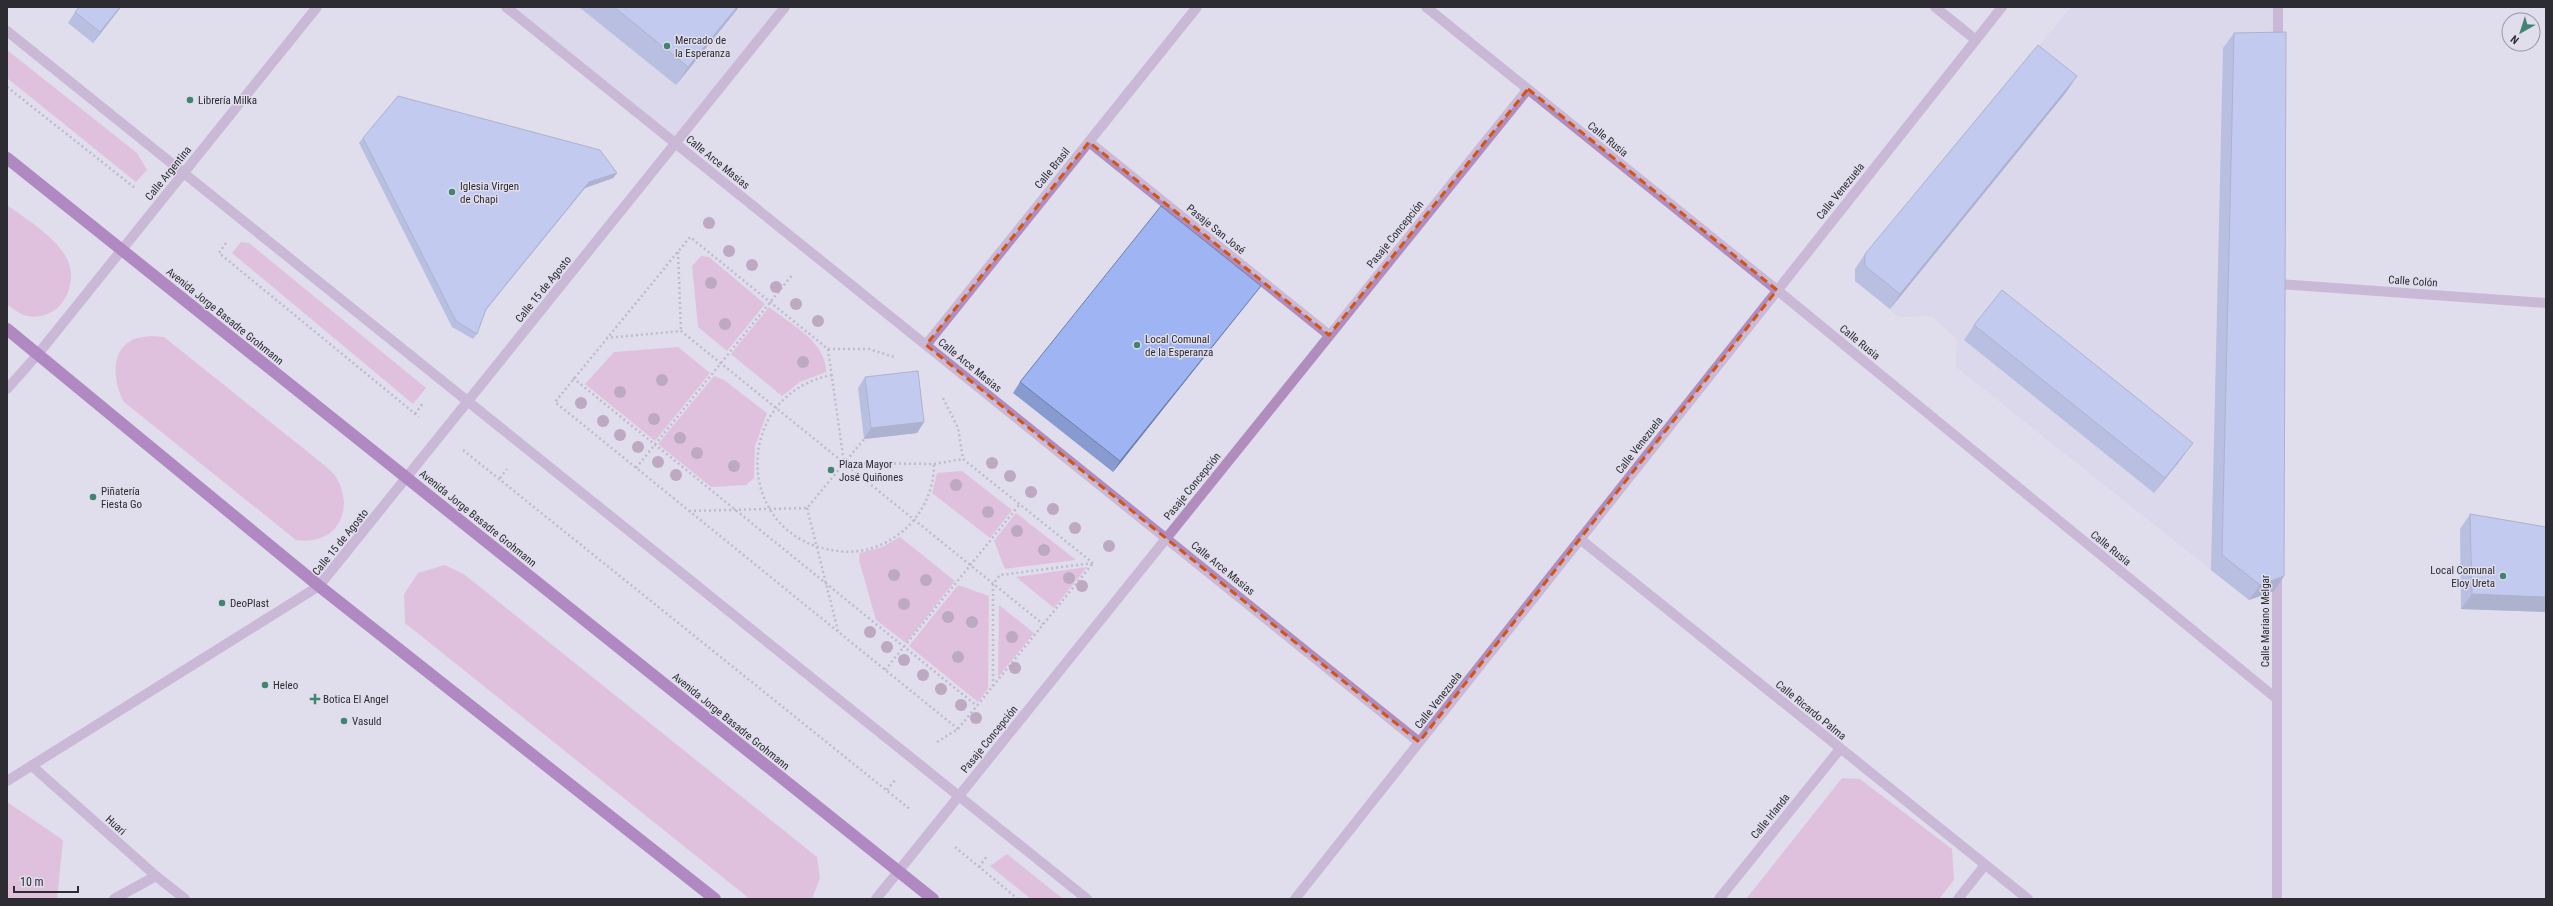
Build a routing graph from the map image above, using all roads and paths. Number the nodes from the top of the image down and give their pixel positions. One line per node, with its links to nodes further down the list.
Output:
1 (317, 7): 17 (street, Calle Argentina)
2 (506, 7): 15 (street, Calle Arce Masias)
3 (785, 7): 15 (street, Calle 15 de Agosto)
4 (1197, 7): 14 (street, Calle Brasil)
5 (1426, 7): 13 (street, Calle Rusia)
6 (1935, 7): 10 (street)
7 (2002, 7): 10 (street, Calle Venezuela)
8 (2278, 7): 11 (street)
9 (7, 31): 17 (street)
10 (1976, 40): 24 (street, Calle Venezuela)
11 (2278, 54)
12 (7, 87): 18 (path)
13 (1528, 89): 24 (street, Calle Rusia); 29 (street, Pasaje Concepción)
14 (1089, 142): 29 (street, Pasaje San José); 31 (street, Calle Brasil)
15 (676, 143): 22 (street, Calle Arce Masias); 41 (street, Calle 15 de Agosto)
16 (7, 158): 20 (highway, Avenida Jorge Basadre Grohmann)
17 (183, 173): 20 (street, Calle Argentina); 41 (street)
18 (139, 191)
19 (229, 238): 40 (path)
20 (122, 250): 33 (street, Calle Argentina); 50 (highway, Avenida Jorge Basadre Grohmann)
21 (678, 251): 25 (path); 28 (path); 30 (path)
22 (811, 252): 25 (path); 31 (street, Calle Arce Masias)
23 (2278, 284): 26 (street, Calle Colón)
24 (1777, 290): 58 (street, Calle Venezuela); 71 (street, Calle Rusia)
25 (770, 302): 32 (path); 35 (path)
26 (2546, 303)
27 (7, 329): 33 (highway)
28 (681, 331): 30 (path); 35 (path)
29 (1329, 335): 57 (street, Pasaje Concepción)
30 (606, 338): 37 (path)
31 (926, 345): 57 (street, Calle Arce Masias)
32 (828, 349): 34 (path); 36 (path)
33 (38, 354): 38 (street, Calle Argentina); 65 (highway)
34 (901, 360)
35 (720, 363): 42 (path); 44 (path)
36 (832, 375): 42 (path); 46 (path)
37 (573, 378): 44 (path); 48 (path)
38 (7, 389)
39 (941, 394): 45 (path)
40 (424, 402)
41 (467, 402): 50 (street, Calle 15 de Agosto); 76 (street)
42 (775, 408): 46 (path); 53 (path)
43 (869, 433): 46 (path)
44 (655, 444): 48 (path); 54 (path)
45 (963, 459): 47 (path); 51 (path)
46 (844, 463): 47 (path); 52 (path); 56 (path)
47 (934, 464): 56 (path)
48 (636, 468): 55 (path)
49 (508, 469): 79 (path)
50 (406, 478): 65 (street, Calle 15 de Agosto); 83 (highway, Avenida Jorge Basadre Grohmann)
51 (1020, 504): 60 (path); 62 (path)
52 (807, 508): 53 (path); 59 (path)
53 (770, 509): 54 (path); 59 (path)
54 (735, 510): 55 (path); 63 (path)
55 (689, 511): 67 (path)
56 (914, 520): 59 (path); 62 (path)
57 (1166, 538): 74 (street, Calle Arce Masias); 80 (street, Pasaje Concepción)
58 (1580, 539): 74 (street, Calle Venezuela); 75 (street, Calle Ricardo Palma)
59 (817, 547): 63 (path)
60 (1093, 563): 64 (path); 66 (path)
61 (2277, 564): 71 (street, Calle Mariano Melgar)
62 (970, 565): 64 (path); 68 (path)
63 (827, 584): 67 (path); 68 (path)
64 (993, 584): 66 (path); 70 (path)
65 (319, 586): 77 (street, Calle 15 de Agosto); 87 (highway)
66 (1043, 624): 70 (path)
67 (839, 632): 69 (path)
68 (905, 647): 69 (path); 72 (path)
69 (885, 670): 73 (path)
70 (993, 687): 72 (path)
71 (2277, 700): 96 (street, Calle Mariano Melgar)
72 (978, 706): 73 (path)
73 (958, 729): 76 (path)
74 (1420, 742): 92 (street, Calle Venezuela)
75 (1840, 749): 81 (street, Calle Ricardo Palma); 93 (street, Calle Irlanda)
76 (912, 759): 80 (street)
77 (32, 766): 78 (street, Calle 15 de Agosto); 84 (street, Huari)
78 (7, 781)
79 (886, 790)
80 (958, 796): 83 (street, Pasaje Concepción); 91 (street)
81 (1985, 865): 94 (street); 95 (street, Calle Ricardo Palma)
82 (979, 867): 90 (path)
83 (898, 871): 88 (street, Pasaje Concepción); 89 (highway, Avenida Jorge Basadre Grohmann)
84 (156, 876): 85 (street); 86 (street, Huari)
85 (114, 899)
86 (185, 899)
87 (715, 899)
88 (876, 899)
89 (933, 899)
90 (1018, 899)
91 (1087, 899)
92 (1295, 899)
93 (1719, 899)
94 (1958, 899)
95 (2028, 899)
96 (2277, 899)

